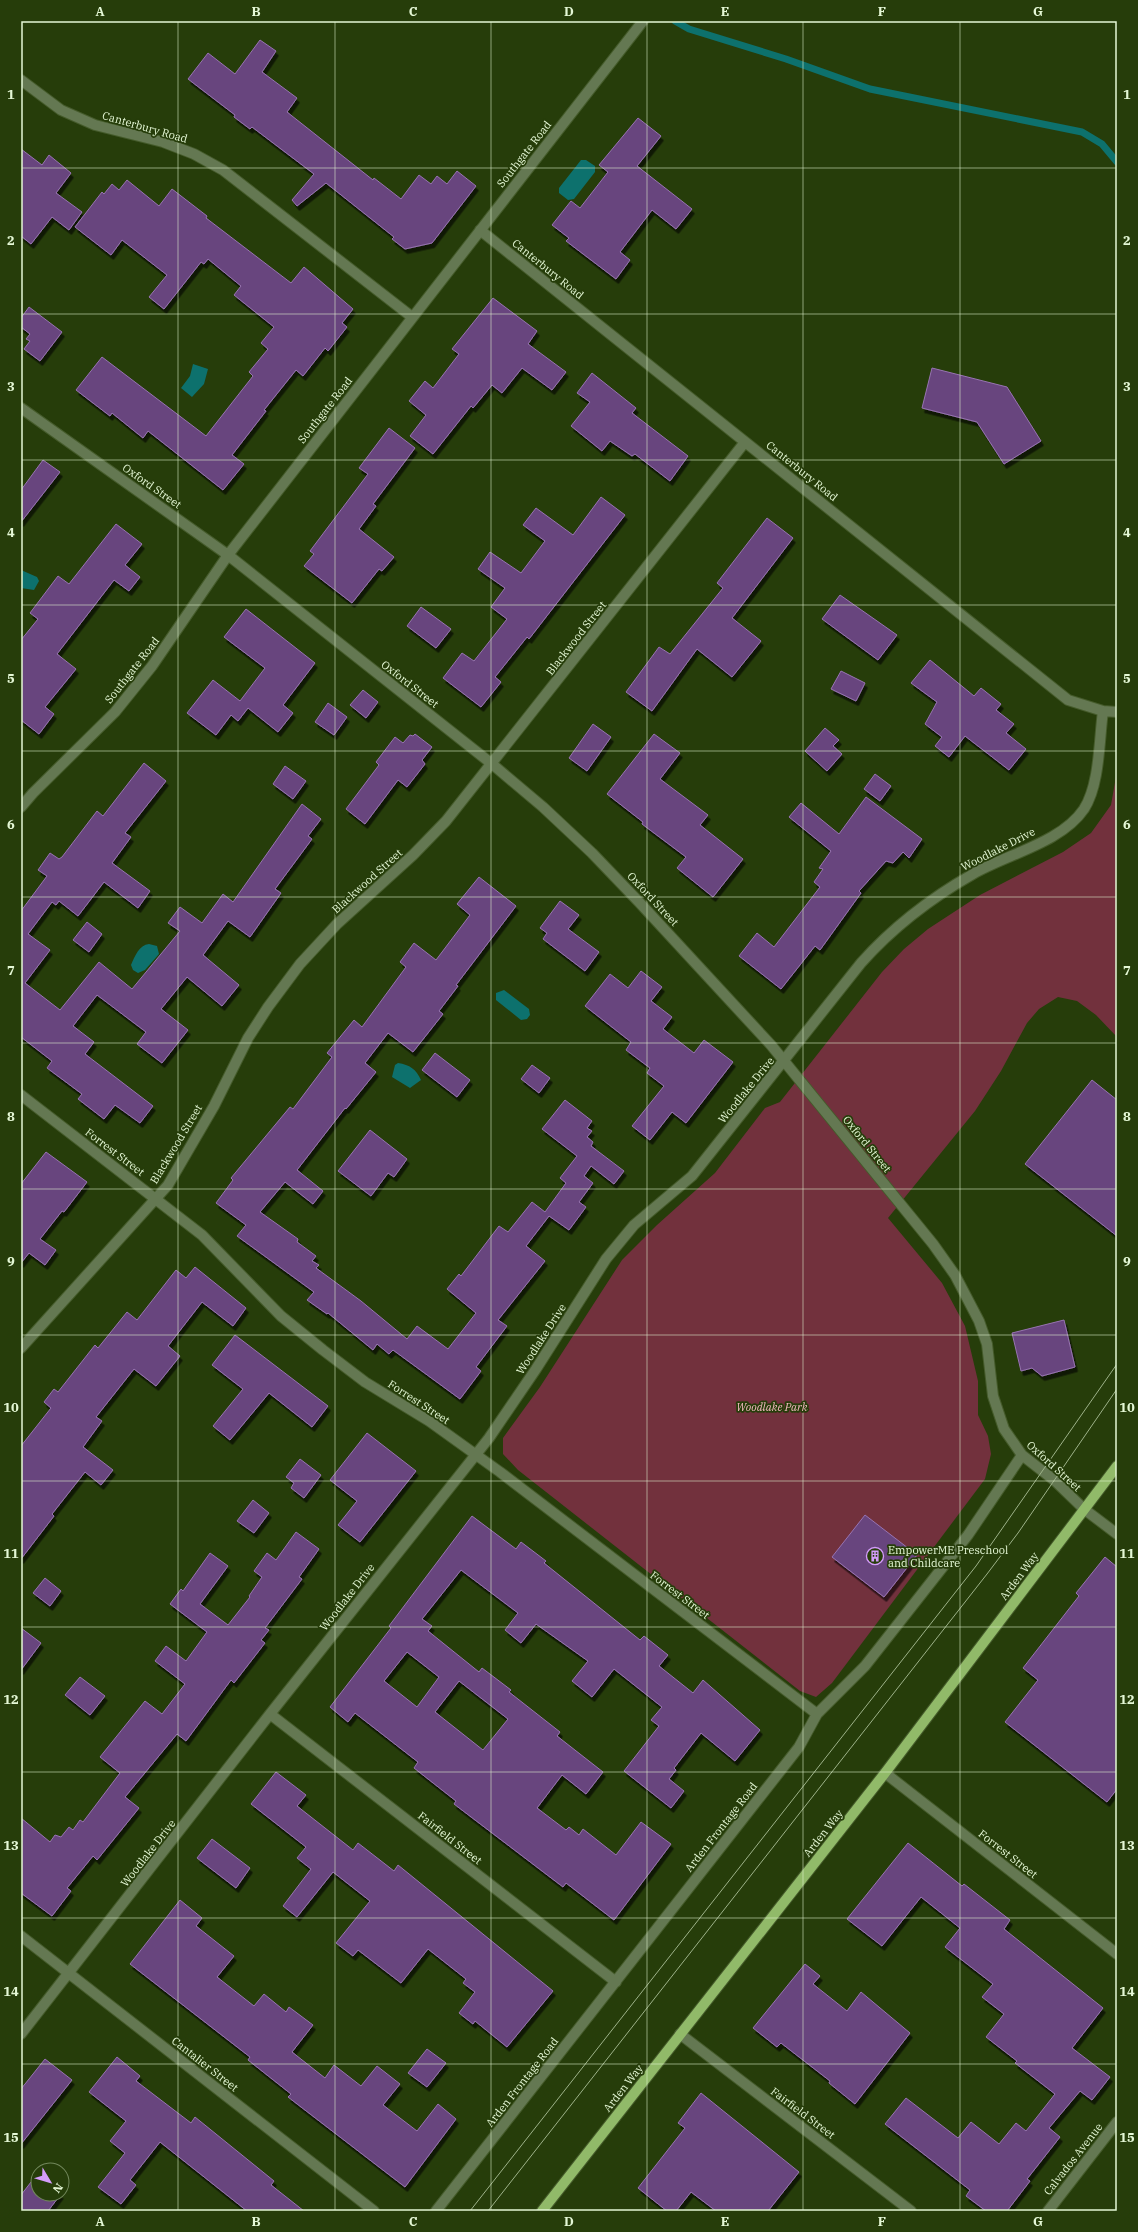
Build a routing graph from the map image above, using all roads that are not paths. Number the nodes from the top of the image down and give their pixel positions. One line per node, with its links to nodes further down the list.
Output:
1 (643, 21): 3 (street, Southgate Road)
2 (21, 80): 4 (street, Canterbury Road)
3 (480, 230): 4 (street, Southgate Road); 6 (street, Canterbury Road)
4 (412, 317): 7 (street, Southgate Road)
5 (21, 408): 7 (street, Oxford Street)
6 (746, 442): 8 (street, Canterbury Road); 10 (street, Blackwood Street)
7 (228, 555): 10 (street, Oxford Street); 11 (street, Southgate Road)
8 (1103, 711): 9 (street, Canterbury Road); 12 (street, Woodlake Drive)
9 (1117, 712)
10 (492, 764): 12 (street, Oxford Street); 14 (street, Blackwood Street)
11 (21, 807)
12 (785, 1062): 16 (street, Woodlake Drive); 17 (street, Oxford Street)
13 (21, 1095): 14 (street, Forrest Street)
14 (156, 1198): 15 (street, Blackwood Street); 16 (street, Forrest Street)
15 (21, 1348)
16 (475, 1455): 21 (street, Woodlake Drive); 22 (street, Forrest Street)
17 (1022, 1455): 19 (street, Oxford Street); 22 (street, Arden Frontage Road)
18 (1117, 1466): 19 (main road, Arden Way)
19 (1084, 1509): 20 (street, Oxford Street); 23 (main road, Arden Way)
20 (1117, 1534)
21 (270, 1714): 26 (street, Woodlake Drive); 27 (street, Fairfield Street)
22 (817, 1714): 27 (street, Arden Frontage Road)
23 (885, 1773): 25 (street, Forrest Street); 29 (main road, Arden Way)
24 (21, 1936): 26 (street, Cantalier Street)
25 (1117, 1954)
26 (70, 1973): 28 (street, Woodlake Drive); 31 (street, Cantalier Street)
27 (616, 1982): 32 (street, Arden Frontage Road)
28 (21, 2034)
29 (680, 2034): 33 (main road, Arden Way); 34 (street, Fairfield Street)
30 (1117, 2122): 35 (street, Calvados Avenue)
31 (374, 2211)
32 (436, 2211)
33 (542, 2211)
34 (911, 2211)
35 (1048, 2211)

